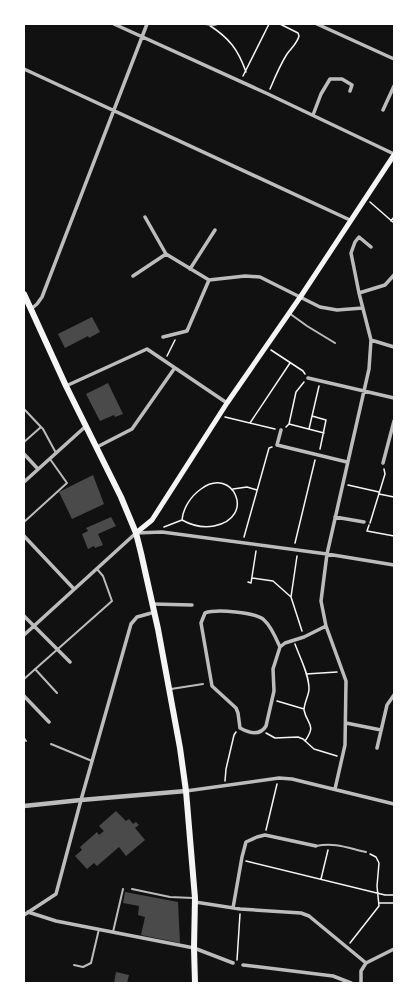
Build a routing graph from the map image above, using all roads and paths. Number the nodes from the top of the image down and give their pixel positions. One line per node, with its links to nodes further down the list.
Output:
1 (114, 24): 10 (street)
2 (147, 24): 10 (street)
3 (202, 24): 8 (path)
4 (219, 24): 8 (path)
5 (269, 24): 13 (path)
6 (280, 24): 17 (path)
7 (317, 24): 9 (street)
8 (209, 25): 13 (path)
9 (325, 26): 11 (street)
10 (142, 38): 14 (street); 18 (street)
11 (394, 59)
12 (24, 69): 18 (street)
13 (246, 72): 14 (path)
14 (240, 82): 17 (street)
15 (394, 86): 19 (street)
16 (350, 91): 20 (street)
17 (268, 94): 20 (street)
18 (113, 110): 25 (street); 39 (street)
19 (383, 110)
20 (312, 115): 21 (street)
21 (394, 154): 22 (main road)
22 (365, 198): 25 (main road); 26 (path)
23 (145, 217): 30 (street)
24 (394, 217): 26 (path)
25 (350, 220): 37 (main road)
26 (391, 221): 27 (path)
27 (394, 223)
28 (214, 230): 31 (street)
29 (371, 247): 35 (street)
30 (166, 254): 31 (street); 33 (street)
31 (190, 269): 34 (street)
32 (394, 275): 35 (street)
33 (133, 276)
34 (210, 280): 37 (street); 41 (street)
35 (359, 293): 38 (street)
36 (24, 294): 39 (highway)
37 (301, 296): 38 (street); 40 (main road)
38 (364, 308): 43 (street)
39 (31, 309): 52 (highway)
40 (289, 313): 44 (lane); 45 (main road)
41 (176, 333): 42 (street); 47 (path)
42 (163, 337)
43 (370, 340): 46 (street); 53 (street)
44 (335, 343)
45 (266, 347): 48 (path); 55 (main road)
46 (394, 347)
47 (164, 361): 49 (street); 52 (street)
48 (290, 363): 50 (path); 60 (path)
49 (174, 369): 55 (street); 69 (street)
50 (308, 378): 51 (street); 61 (path)
51 (320, 381): 53 (street); 58 (path)
52 (66, 386): 62 (highway)
53 (365, 392): 54 (street); 74 (street)
54 (394, 398)
55 (227, 403): 57 (main road)
56 (24, 409): 63 (lane)
57 (219, 415): 60 (path); 88 (main road)
58 (312, 416): 64 (path); 66 (path)
59 (394, 421): 75 (street)
60 (250, 423): 65 (path)
61 (289, 424): 64 (path); 65 (path)
62 (86, 426): 69 (highway); 70 (street)
63 (41, 427): 67 (lane); 70 (lane)
64 (309, 429): 66 (path)
65 (282, 430): 68 (street)
66 (324, 433): 72 (path)
67 (24, 442)
68 (277, 445): 72 (street); 80 (path)
69 (97, 447): 88 (highway)
70 (56, 453): 73 (street)
71 (24, 454): 76 (street)
72 (317, 455): 74 (street); 93 (path)
73 (50, 459): 76 (street); 85 (lane)
74 (347, 462): 78 (street)
75 (383, 463): 81 (path)
76 (38, 469): 77 (street)
77 (24, 482)
78 (342, 484): 81 (path); 83 (street)
79 (233, 490): 80 (path); 84 (path); 84 (path)
80 (257, 490): 91 (path)
81 (379, 493): 82 (path); 90 (path)
82 (394, 497)
83 (335, 517): 86 (street); 94 (street)
84 (182, 520): 87 (path)
85 (24, 522)
86 (364, 522)
87 (162, 532): 88 (street); 91 (street)
88 (136, 533): 96 (street); 101 (highway)
89 (24, 536): 99 (street)
90 (394, 536)
91 (242, 542): 92 (street)
92 (256, 544): 93 (street); 97 (path)
93 (296, 550): 94 (street); 100 (path)
94 (327, 554): 95 (street); 106 (street)
95 (394, 565)
96 (97, 568): 99 (street); 111 (lane)
97 (252, 578): 98 (path); 100 (path)
98 (248, 582)
99 (74, 589): 105 (street)
100 (291, 597): 108 (path)
101 (153, 604): 102 (street); 103 (highway)
102 (192, 605)
103 (155, 612): 118 (highway); 133 (street)
104 (24, 616): 105 (street)
105 (33, 626): 107 (street); 111 (street)
106 (326, 626): 108 (street); 114 (street)
107 (24, 635)
108 (304, 637): 109 (street)
109 (294, 641): 110 (street); 115 (path)
110 (280, 647): 122 (street); 126 (street)
111 (57, 650): 112 (street); 113 (lane)
112 (70, 662)
113 (35, 669): 116 (lane); 119 (lane)
114 (342, 672): 115 (path); 125 (street)
115 (306, 674): 123 (path)
116 (24, 679)
117 (203, 684): 118 (lane)
118 (169, 689): 137 (highway)
119 (57, 693)
120 (394, 695): 127 (street)
121 (24, 696): 124 (street)
122 (272, 700): 123 (path); 128 (street)
123 (304, 709): 129 (path)
124 (49, 722)
125 (346, 723): 127 (street); 132 (street)
126 (240, 728): 128 (street); 135 (path)
127 (380, 730): 131 (street)
128 (263, 731): 129 (path)
129 (305, 741): 132 (path)
130 (51, 744): 133 (lane)
131 (377, 748)
132 (342, 758): 136 (street)
133 (92, 761): 138 (street)
134 (279, 778): 135 (street); 136 (street); 141 (path)
135 (224, 785): 137 (street)
136 (335, 789): 139 (street)
137 (186, 791): 138 (street); 151 (highway)
138 (81, 800): 140 (street); 156 (street)
139 (394, 804)
140 (24, 806)
141 (264, 835): 143 (street); 145 (street)
142 (330, 844): 143 (lane); 144 (lane); 146 (path)
143 (316, 846)
144 (366, 852): 149 (path)
145 (241, 859): 146 (path); 154 (street)
146 (321, 879): 149 (path)
147 (123, 889): 159 (lane)
148 (132, 889): 151 (lane)
149 (378, 893): 150 (path); 152 (path)
150 (394, 895)
151 (195, 900): 154 (street); 161 (highway)
152 (379, 903): 153 (path); 160 (path)
153 (394, 903)
154 (233, 908): 155 (street)
155 (240, 909): 160 (street); 163 (path)
156 (28, 912): 157 (street); 158 (street)
157 (24, 915)
158 (99, 929): 159 (street); 165 (lane)
159 (113, 932): 161 (street)
160 (348, 947): 164 (street)
161 (194, 948): 163 (street); 167 (highway)
162 (394, 949): 164 (street)
163 (235, 963)
164 (366, 963): 169 (street)
165 (74, 965)
166 (243, 965): 168 (street)
167 (195, 983)
168 (351, 983)
169 (361, 983)

